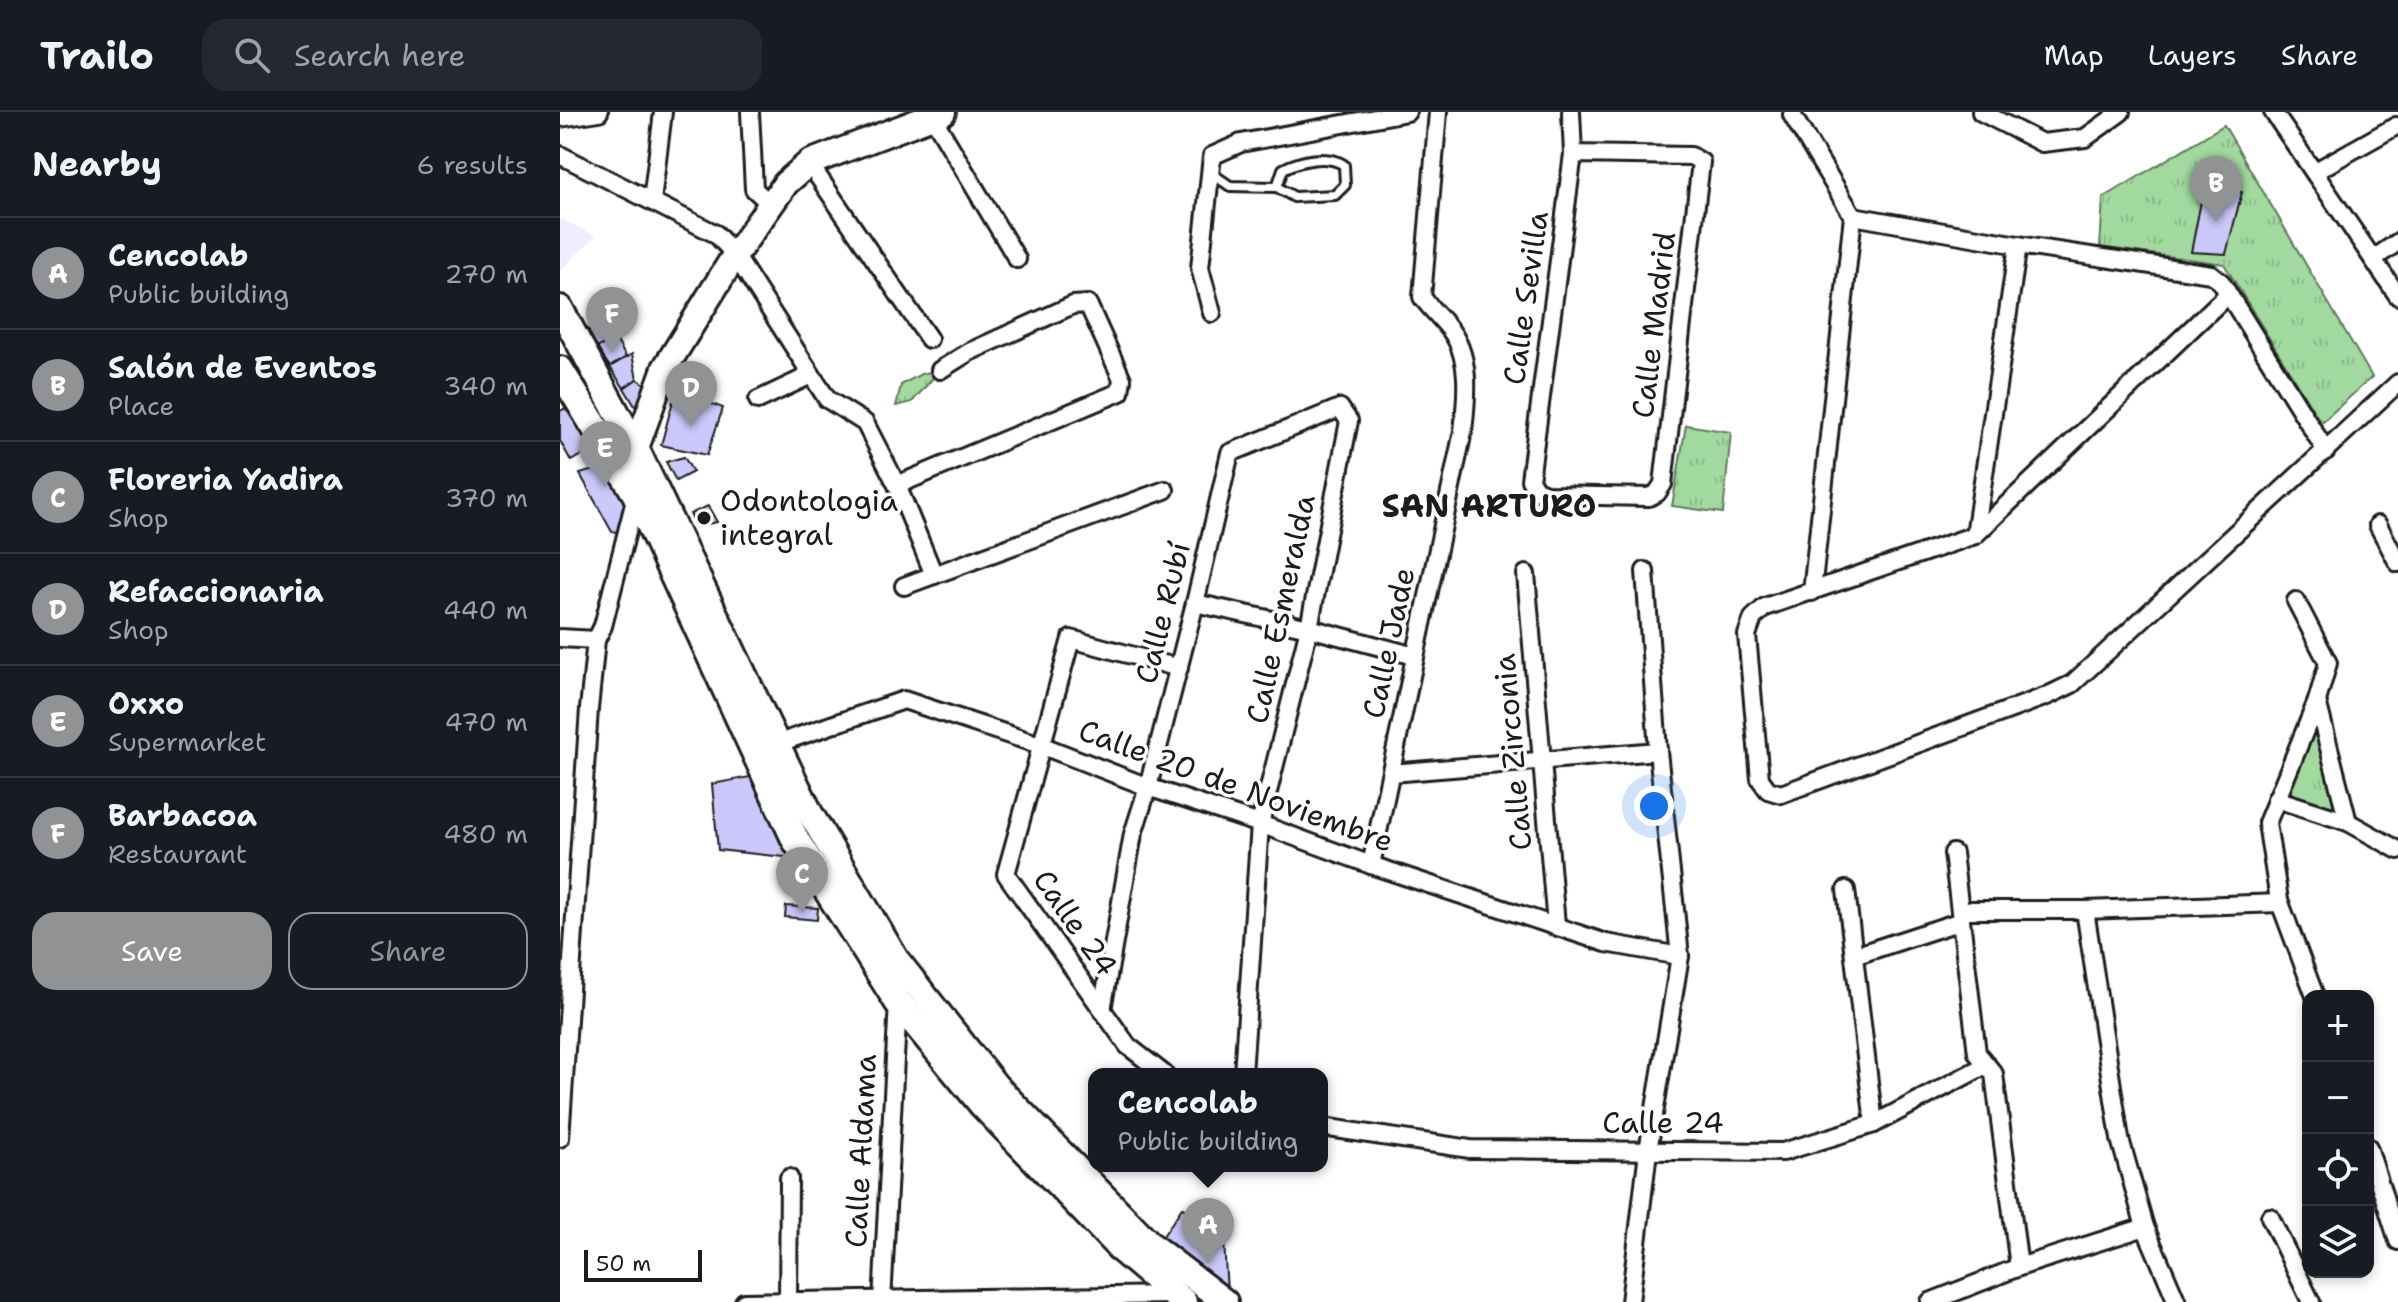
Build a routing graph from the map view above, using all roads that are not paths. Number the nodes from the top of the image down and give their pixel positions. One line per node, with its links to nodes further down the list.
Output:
1 (599, 112): 12 (street)
2 (663, 112): 21 (street)
3 (750, 112): 22 (street)
4 (1407, 112): 19 (street)
5 (1438, 112): 59 (street, Calle Jade)
6 (1571, 112): 15 (street, Calle Sevilla)
7 (1793, 112): 23 (street)
8 (1981, 112): 13 (street)
9 (2121, 112): 13 (street)
10 (2273, 112): 18 (street)
11 (937, 114): 17 (main road); 27 (street)
12 (560, 118)
13 (2007, 118)
14 (2396, 126): 18 (street)
15 (1573, 154): 44 (street, Calle Sevilla); 44 (street, Calle Madrid)
16 (560, 155): 21 (street)
17 (809, 163): 22 (main road); 33 (street)
18 (2314, 172): 28 (street)
19 (1210, 173): 20 (lane); 32 (street)
20 (1277, 187): 20 (lane)
21 (652, 201): 26 (street)
22 (771, 205): 26 (main road)
23 (1853, 216): 25 (street); 53 (street)
24 (2398, 242): 28 (street)
25 (2018, 245): 29 (street); 47 (street)
26 (735, 255): 36 (street); 40 (main road)
27 (1017, 259)
28 (2373, 259): 30 (street)
29 (2228, 294): 41 (street); 47 (street)
30 (2398, 296)
31 (560, 308): 40 (main road)
32 (1212, 313)
33 (929, 339)
34 (560, 370): 45 (main road)
35 (940, 370): 42 (street)
36 (811, 375): 38 (street); 42 (street)
37 (2398, 383): 41 (street)
38 (758, 400)
39 (1340, 408): 55 (street, Calle Rubí); 56 (street, Calle Esmeralda)
40 (636, 448): 45 (main road); 62 (main road)
41 (2326, 451): 53 (street)
42 (897, 485): 51 (street)
43 (1165, 490): 51 (street)
44 (1657, 493)
45 (636, 494): 58 (street); 83 (main road)
46 (2378, 525): 48 (street)
47 (1975, 535): 53 (street)
48 (2398, 563)
49 (1645, 571): 64 (street)
50 (1526, 574): 65 (street, Calle Zirconia)
51 (934, 575): 52 (street)
52 (904, 586)
53 (1812, 592)
54 (2296, 601): 61 (street)
55 (1195, 603): 56 (street); 60 (street, Calle Rubí)
56 (1309, 628): 59 (street); 70 (street, Calle Esmeralda)
57 (560, 638): 58 (street)
58 (596, 640): 81 (street)
59 (1415, 656): 66 (street, Calle Jade)
60 (1179, 668): 63 (street); 67 (street, Calle Rubí)
61 (2317, 701): 68 (street); 69 (street)
62 (776, 744): 63 (street, Calle 20 de Noviembre); 103 (main road)
63 (1043, 746): 67 (street, Calle 20 de Noviembre); 84 (street, Calle 24)
64 (1658, 751): 65 (street); 79 (street)
65 (1543, 762): 66 (street); 78 (street, Calle Zirconia)
66 (1391, 773): 73 (street, Calle Jade)
67 (1148, 787): 70 (street, Calle 20 de Noviembre); 84 (street, Calle Rubí)
68 (2276, 799): 69 (street); 75 (street)
69 (2348, 822): 71 (street)
70 (1260, 824): 73 (street, Calle 20 de Noviembre); 87 (street, Calle Esmeralda)
71 (2398, 850)
72 (1953, 853): 77 (street)
73 (1371, 865): 78 (street, Calle 20 de Noviembre)
74 (1846, 890): 80 (street)
75 (2280, 903): 76 (street); 82 (street)
76 (2085, 910): 77 (street); 96 (street)
77 (1961, 915): 80 (street); 85 (street)
78 (1556, 925): 79 (street, Calle 20 de Noviembre)
79 (1680, 956): 91 (street)
80 (1854, 956): 88 (street)
81 (565, 970): 90 (street)
82 (2313, 990)
83 (898, 1002): 99 (main road); 100 (street, Calle Aldama)
84 (1102, 1010): 86 (street, Calle 24)
85 (1986, 1065): 88 (street, Calle 24); 98 (street)
86 (1156, 1068)
87 (1243, 1068)
88 (1874, 1124): 91 (street, Calle 24)
89 (1328, 1128): 91 (street, Calle 24)
90 (560, 1138)
91 (1648, 1151): 104 (street)
92 (2374, 1162): 94 (street)
93 (789, 1178): 101 (street)
94 (2393, 1208): 97 (street)
95 (2270, 1217): 107 (street)
96 (2145, 1227): 98 (street); 106 (street)
97 (2398, 1241)
98 (2019, 1267): 105 (street)
99 (1177, 1298): 100 (street)
100 (882, 1300): 101 (street)
101 (788, 1301): 102 (street)
102 (744, 1302)
103 (1225, 1302)
104 (1630, 1302)
105 (1930, 1302)
106 (2177, 1302)
107 (2311, 1302)

